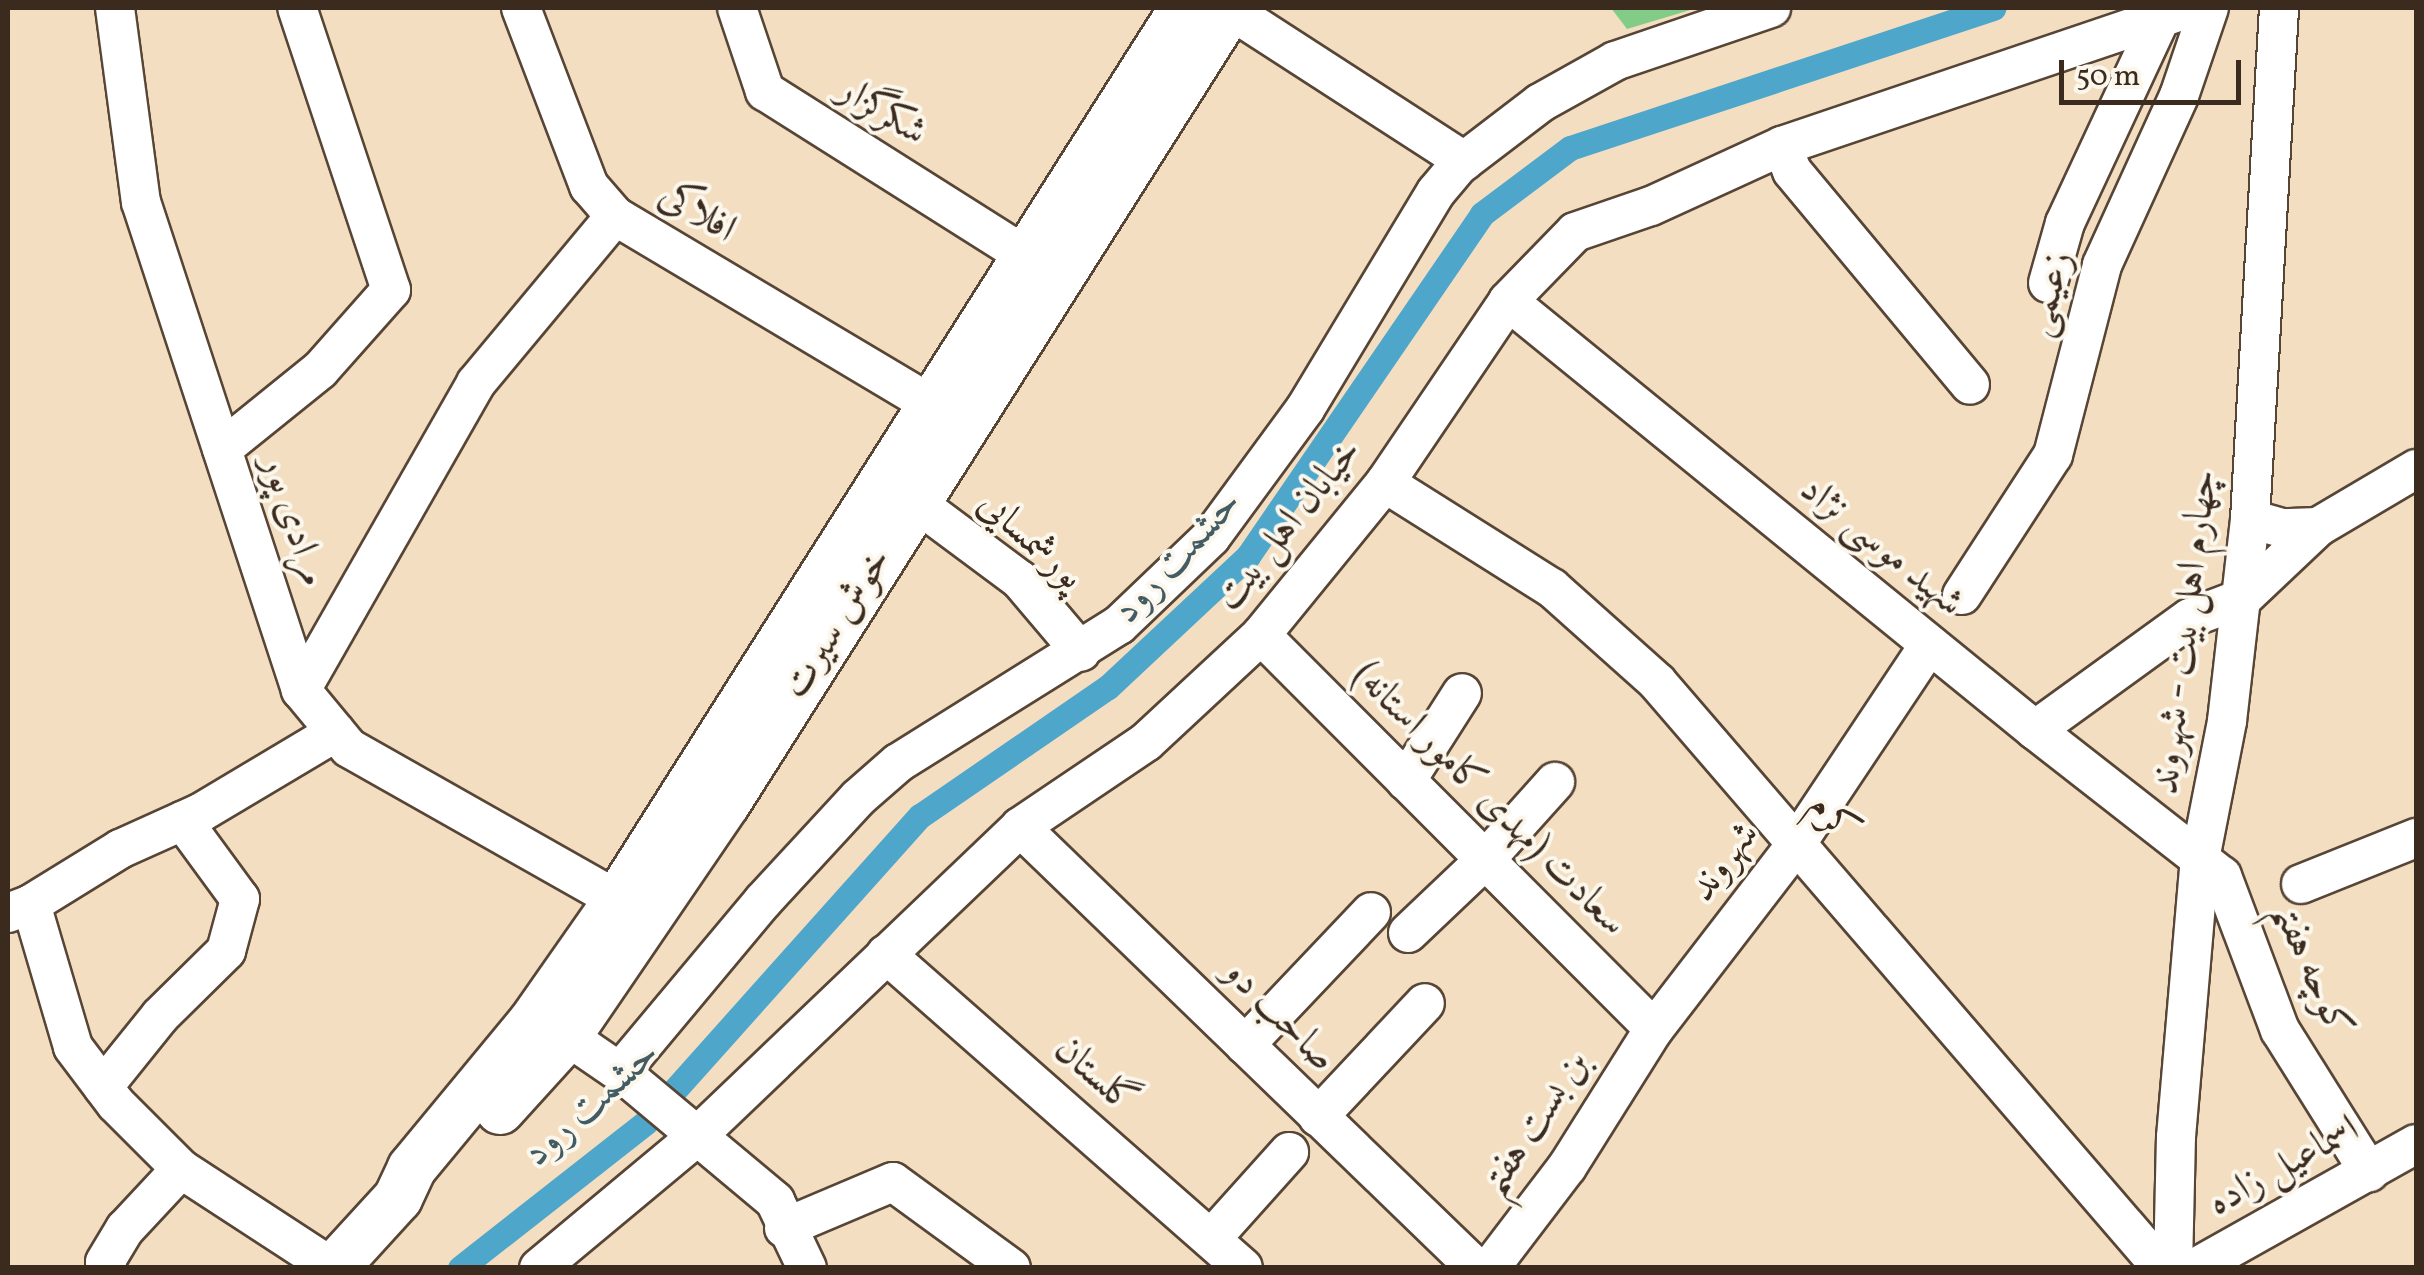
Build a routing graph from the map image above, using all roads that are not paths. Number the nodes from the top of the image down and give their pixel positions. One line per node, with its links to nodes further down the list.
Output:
1 (114, 8): 18 (street, مرادی پور)
2 (297, 8): 18 (street)
3 (521, 8): 12 (street, افلاکی)
4 (737, 8): 13 (street, شکرگزار)
5 (1214, 8): 11 (street); 13 (main road, خوش سیرت); 21 (main road, خوش سیرت)
6 (1771, 8): 11 (street)
7 (2209, 8): 24 (street, زعیمی)
8 (2279, 8): 22 (street, چهارم اهل بیت - شهروند)
9 (2175, 12): 10 (street, خیابان اهل بیت); 14 (street)
10 (1782, 146): 15 (street, خیابان اهل بیت); 16 (street)
11 (1464, 161): 28 (street)
12 (615, 216): 17 (street, افلاکی); 29 (street)
13 (1026, 256): 17 (main road, خوش سیرت)
14 (2048, 283)
15 (1508, 302): 20 (street, خیابان اهل بیت); 27 (street, شهید موسی نژاد)
16 (1970, 384)
17 (932, 405): 42 (main road, خوش سیرت)
18 (222, 449): 29 (street, مرادی پور)
19 (2416, 469): 23 (street)
20 (1385, 484): 26 (street, خیابان اهل بیت); 38 (street, کرم)
21 (914, 502): 28 (street, پورشمسایی); 49 (main road, خوش سیرت)
22 (2250, 519): 23 (street); 25 (street, چهارم اهل بیت - شهروند)
23 (2318, 527): 25 (street)
24 (1962, 595)
25 (2243, 598): 31 (street); 39 (street, چهارم اهل بیت - شهروند)
26 (1261, 635): 33 (street, سعادت (مهدی کامور استانه)); 36 (street, خیابان اهل بیت)
27 (1930, 645): 31 (street, شهید موسی نژاد); 38 (street, شهروند)
28 (1082, 652): 51 (street)
29 (301, 690): 32 (street, مرادی پور)
30 (1462, 694): 33 (street)
31 (2035, 730): 39 (street, شهید موسی نژاد)
32 (336, 732): 35 (street); 42 (street, مرادی پور)
33 (1406, 782): 40 (street, سعادت (مهدی کامور استانه))
34 (1554, 782): 40 (street)
35 (184, 820): 43 (street); 52 (street)
36 (1020, 827): 46 (street, خیابان اهل بیت); 50 (street, صاحب دو)
37 (2416, 838): 41 (street)
38 (1795, 846): 48 (street, شهروند); 71 (street, کرم)
39 (2200, 859): 58 (street, کوچه هفتم); 72 (street, چهارم اهل بیت - شهروند)
40 (1484, 860): 45 (street); 48 (street, سعادت (مهدی کامور استانه))
41 (2301, 884)
42 (618, 900): 59 (main road, خوش سیرت)
43 (19, 909): 52 (street)
44 (1371, 912): 50 (street)
45 (1408, 933)
46 (886, 954): 54 (street, خیابان اهل بیت); 61 (street, گلستان)
47 (1424, 1004): 53 (street)
48 (1654, 1029): 70 (street, بن بست هفتم)
49 (567, 1036): 51 (street); 59 (main road, خوش سیرت)
50 (1244, 1045): 53 (street, صاحب دو)
51 (624, 1075): 54 (street)
52 (104, 1088): 57 (street)
53 (1318, 1117): 69 (street, صاحب دو)
54 (688, 1131): 60 (street); 65 (street, خیابان اهل بیت)
55 (2416, 1144): 58 (street, اسماعیل زاده)
56 (1289, 1152): 61 (street)
57 (181, 1169): 63 (street); 64 (street)
58 (2369, 1172): 62 (street, اسماعیل زاده)
59 (398, 1198): 64 (main road, خوش سیرت)
60 (784, 1228): 66 (street); 67 (street)
61 (1212, 1240): 68 (street, گلستان)
62 (2239, 1256): 73 (street, اسماعیل زاده)
63 (107, 1268)
64 (334, 1268)
65 (539, 1268)
66 (807, 1268)
67 (1012, 1268)
68 (1243, 1268)
69 (1476, 1268)
70 (1490, 1268)
71 (2162, 1268)
72 (2173, 1268)
73 (2195, 1268)

